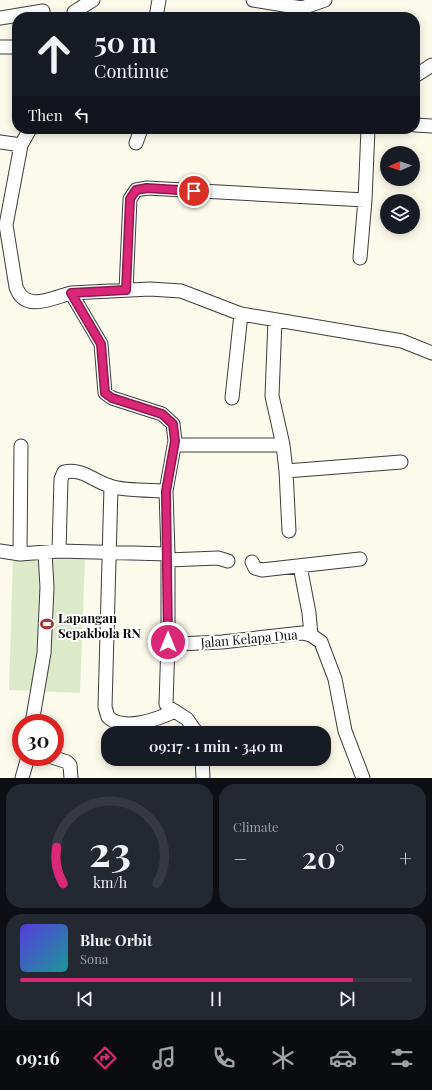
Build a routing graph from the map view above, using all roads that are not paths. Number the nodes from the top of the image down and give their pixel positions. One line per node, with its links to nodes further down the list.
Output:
1 (93, 0): 7 (street)
2 (159, 0): 8 (street)
3 (253, 0): 9 (street)
4 (325, 0): 9 (street)
5 (42, 9): 6 (street)
6 (28, 12)
7 (74, 12)
8 (157, 12)
9 (302, 12)
10 (12, 15): 11 (street)
11 (0, 18)
12 (0, 47): 13 (street)
13 (12, 47)
14 (432, 65): 15 (street)
15 (420, 73)
16 (420, 125): 17 (street)
17 (432, 126)
18 (27, 134): 23 (street)
19 (139, 134): 22 (street)
20 (368, 134): 24 (street)
21 (0, 142): 23 (street)
22 (136, 144)
23 (21, 145): 25 (street)
24 (365, 200): 26 (street); 27 (street)
25 (3, 225): 28 (street)
26 (360, 258)
27 (126, 290): 28 (street); 29 (street)
28 (71, 293): 33 (street)
29 (241, 314): 30 (street); 32 (street)
30 (275, 320): 31 (street); 34 (street)
31 (432, 353)
32 (232, 398)
33 (174, 445): 34 (street); 39 (street)
34 (284, 445): 37 (street)
35 (21, 446): 44 (street)
36 (401, 462): 37 (street)
37 (286, 471): 40 (street)
38 (111, 486): 39 (street); 42 (street); 45 (street)
39 (166, 491): 46 (street)
40 (289, 531)
41 (0, 551): 44 (street)
42 (59, 551): 43 (street); 45 (street)
43 (45, 553): 44 (street); 54 (street)
44 (20, 554)
45 (108, 554): 46 (street); 53 (street)
46 (168, 557): 48 (street); 52 (street)
47 (360, 559): 50 (street)
48 (228, 561)
49 (252, 562): 50 (street)
50 (300, 566): 51 (street)
51 (311, 635): 52 (street, Jalan Kelapa Dua); 62 (street, Jalan Kelapa Dua)
52 (168, 642): 53 (street)
53 (175, 711): 55 (street)
54 (34, 714)
55 (192, 726)
56 (64, 761): 60 (street)
57 (25, 766): 59 (street)
58 (202, 766): 61 (street)
59 (22, 778)
60 (70, 778)
61 (203, 778)
62 (363, 778)

